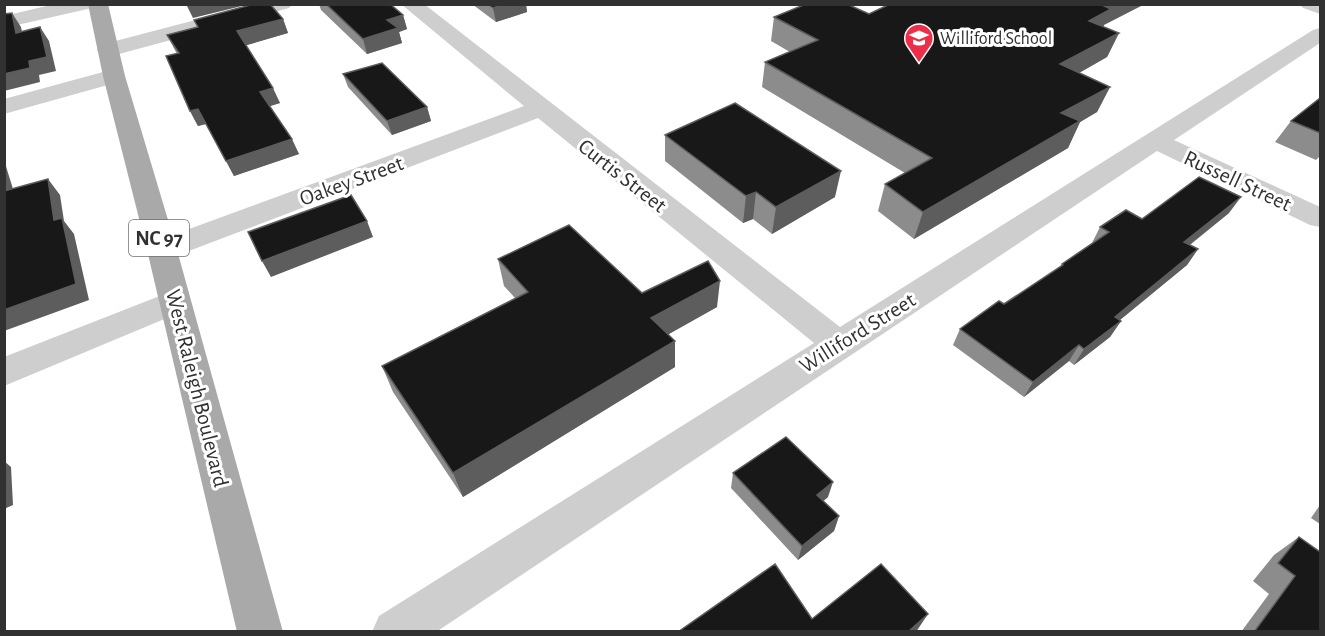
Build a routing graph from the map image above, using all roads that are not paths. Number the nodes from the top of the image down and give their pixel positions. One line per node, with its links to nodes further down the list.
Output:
1 (84, 4): 7 (street)
2 (98, 4): 9 (main road, West Raleigh Boulevard / NC 97)
3 (282, 4): 9 (street)
4 (411, 4): 11 (street, Curtis Street)
5 (1310, 4): 6 (street)
6 (1320, 8)
7 (4, 22)
8 (1320, 34): 12 (street, Williford Street)
9 (111, 63): 10 (street); 14 (main road, West Raleigh Boulevard / NC 97)
10 (4, 107)
11 (540, 109): 14 (street, Oakey Street); 16 (street, Curtis Street)
12 (1156, 141): 13 (street, Russell Street); 16 (street, Williford Street)
13 (1320, 218)
14 (162, 250): 15 (main road, West Raleigh Boulevard / NC 97)
15 (175, 302): 17 (street); 18 (main road, West Raleigh Boulevard / NC 97)
16 (838, 344): 19 (street, Williford Street)
17 (4, 372)
18 (260, 632)
19 (395, 632)

